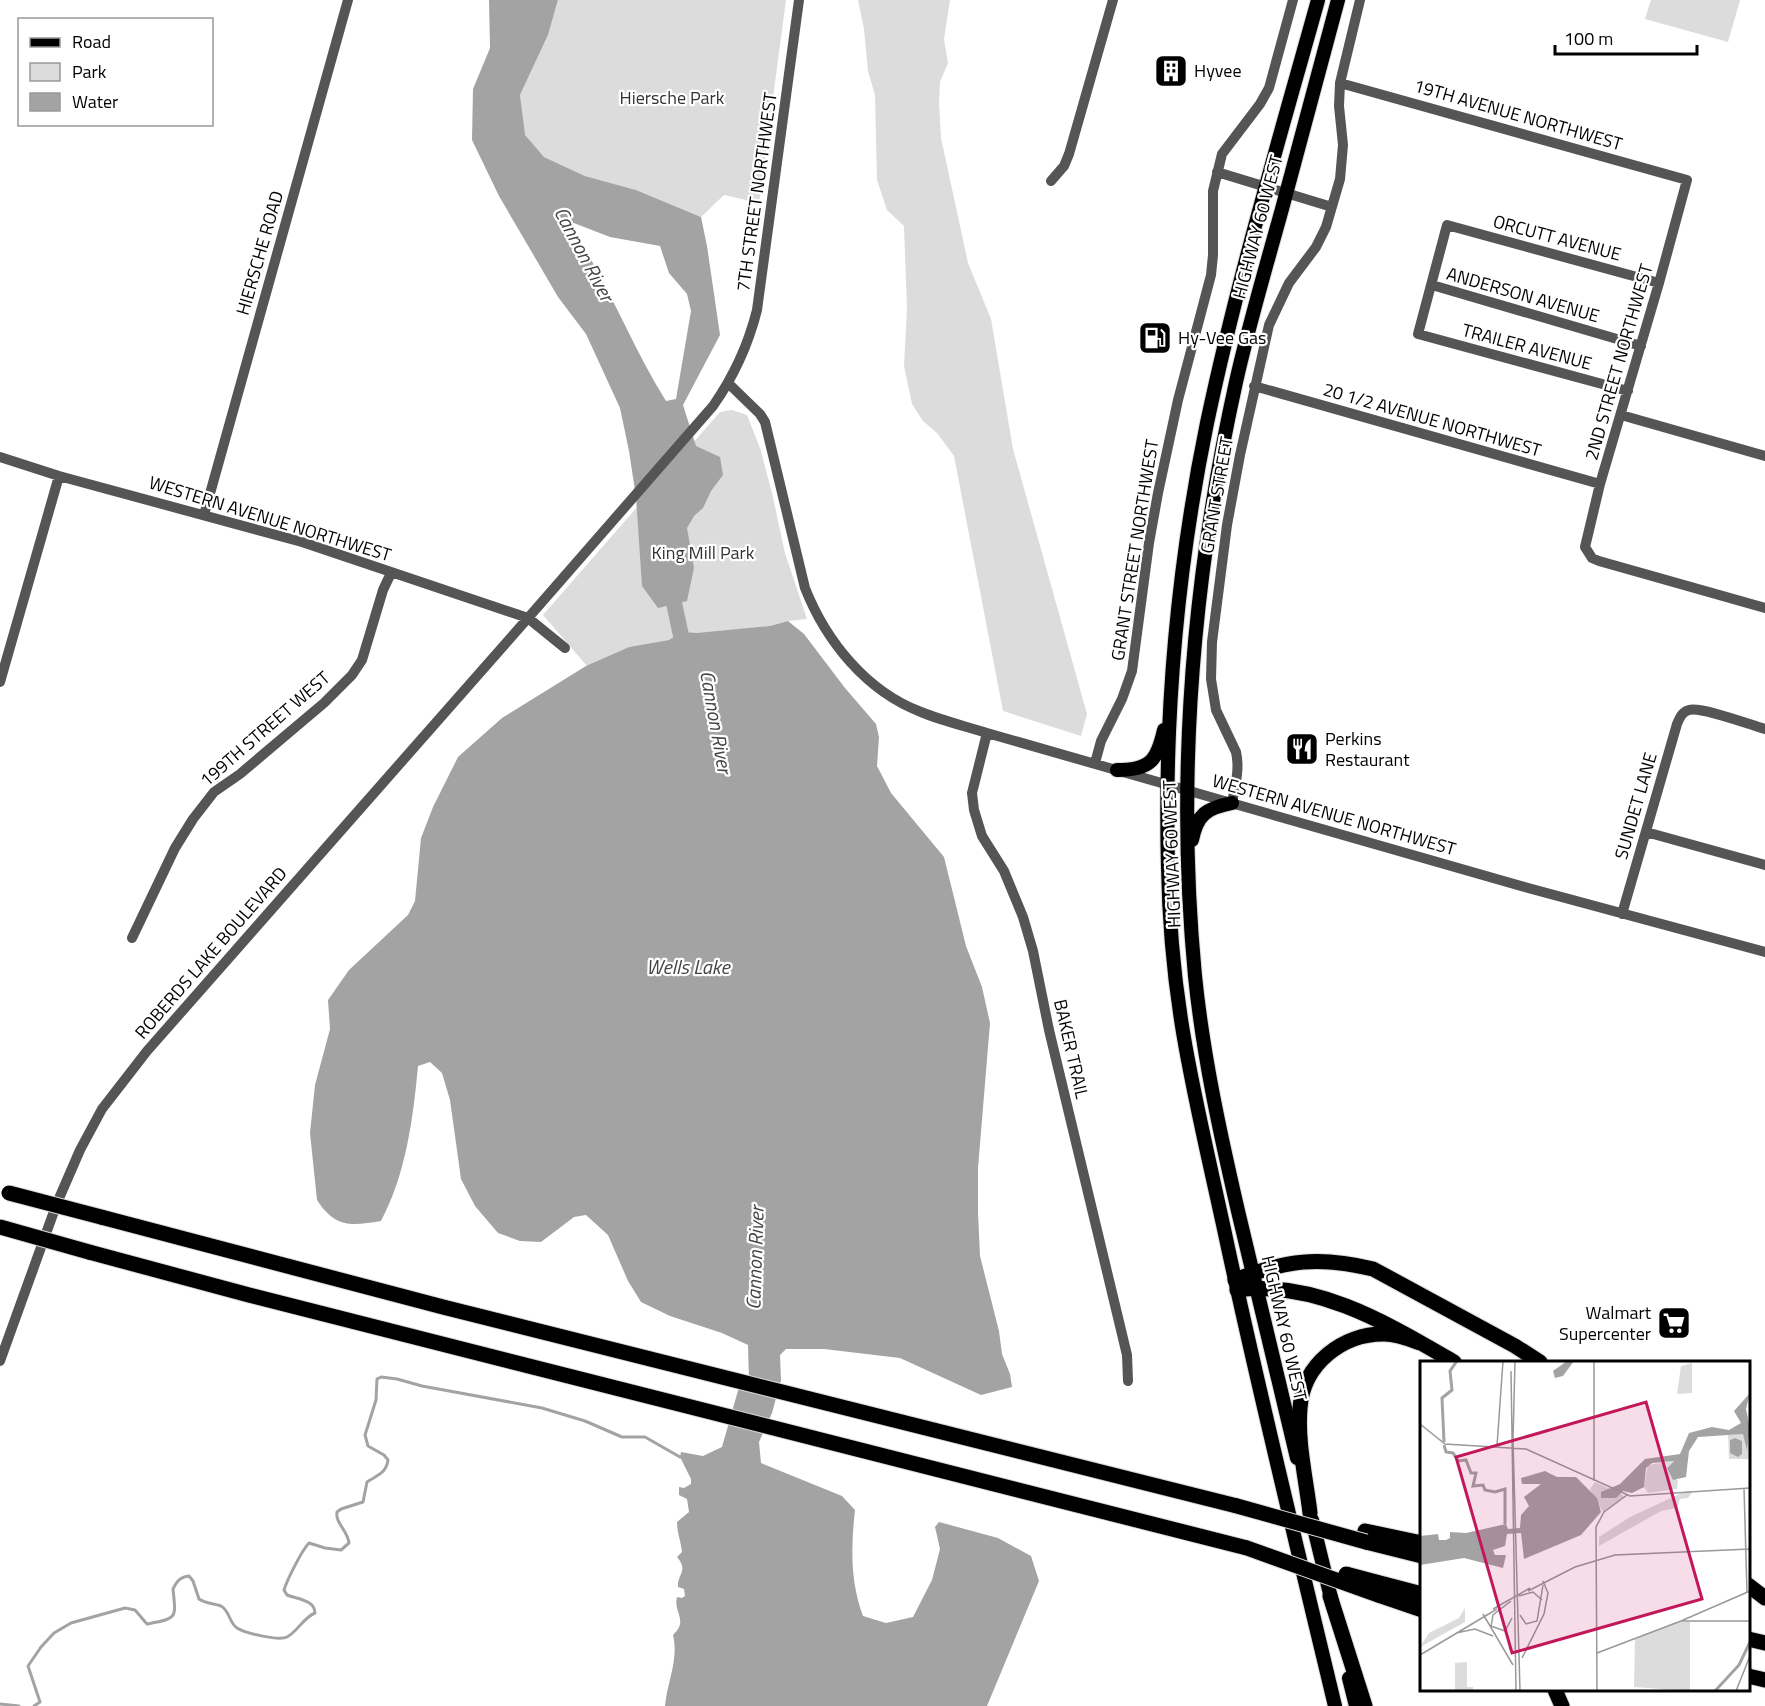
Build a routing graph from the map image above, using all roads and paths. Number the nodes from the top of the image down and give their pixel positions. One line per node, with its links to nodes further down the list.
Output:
1 (348, 0): 26 (street, HIERSCHE ROAD)
2 (799, 0): 18 (street, 7TH STREET NORTHWEST)
3 (1113, 0): 11 (street)
4 (1293, 0): 9 (street, GRANT STREET NORTHWEST)
5 (1318, 0): 12 (main road, HIGHWAY 60 WEST)
6 (1338, 0): 13 (main road, HIGHWAY 60 WEST)
7 (1360, 0): 8 (street, GRANT STREET)
8 (1340, 83): 10 (street, 19TH AVENUE NORTHWEST); 14 (street, GRANT STREET)
9 (1216, 172): 12 (street); 35 (street, GRANT STREET NORTHWEST)
10 (1687, 180): 15 (street, 2ND STREET NORTHWEST)
11 (1051, 181)
12 (1266, 187): 13 (street); 32 (main road, HIGHWAY 60 WEST)
13 (1286, 194): 14 (street); 38 (main road, HIGHWAY 60 WEST)
14 (1332, 207): 19 (street, GRANT STREET)
15 (1659, 283): 16 (street, ORCUTT AVENUE); 17 (street, 2ND STREET NORTHWEST)
16 (1432, 285): 17 (street, ANDERSON AVENUE); 20 (street, TRAILER AVENUE)
17 (1641, 346): 20 (street, 2ND STREET NORTHWEST)
18 (728, 383): 29 (street, 7TH STREET NORTHWEST); 34 (street, WESTERN AVENUE NORTHWEST)
19 (1254, 386): 25 (street, 20 1/2 AVENUE NORTHWEST); 39 (street, GRANT STREET)
20 (1628, 392): 21 (street, 2ND STREET NORTHWEST)
21 (1621, 415): 22 (street); 25 (street, 2ND STREET NORTHWEST)
22 (1765, 456)
23 (0, 457): 24 (street, WESTERN AVENUE NORTHWEST)
24 (59, 476): 26 (street, WESTERN AVENUE NORTHWEST); 31 (street)
25 (1600, 484): 28 (street, 2ND STREET NORTHWEST)
26 (204, 515): 27 (street, WESTERN AVENUE NORTHWEST)
27 (392, 573): 29 (street, WESTERN AVENUE NORTHWEST); 44 (street, 199TH STREET WEST)
28 (1765, 608)
29 (528, 618): 30 (street); 50 (street, ROBERDS LAKE BOULEVARD)
30 (565, 648)
31 (0, 682)
32 (1171, 698): 36 (main road); 37 (main road, HIGHWAY 60 WEST)
33 (1765, 729): 40 (street, SUNDET LANE)
34 (987, 733): 35 (street, WESTERN AVENUE NORTHWEST); 55 (street, BAKER TRAIL)
35 (1095, 763): 36 (street, WESTERN AVENUE NORTHWEST)
36 (1118, 770): 37 (street, WESTERN AVENUE NORTHWEST)
37 (1167, 785): 38 (street, WESTERN AVENUE NORTHWEST); 49 (main road, HIGHWAY 60 WEST)
38 (1186, 790): 39 (street, WESTERN AVENUE NORTHWEST); 41 (main road, HIGHWAY 60 WEST)
39 (1232, 803): 41 (main road); 43 (street, WESTERN AVENUE NORTHWEST)
40 (1646, 832): 42 (street); 43 (street, SUNDET LANE)
41 (1188, 863): 48 (main road, HIGHWAY 60 WEST)
42 (1765, 866)
43 (1622, 914): 45 (street, WESTERN AVENUE NORTHWEST)
44 (132, 938)
45 (1765, 952)
46 (4, 1191): 57 (highway, bridge)
47 (0, 1227): 61 (highway, bridge)
48 (1254, 1281): 49 (highway); 51 (highway); 54 (highway); 56 (main road, HIGHWAY 60 WEST)
49 (1236, 1285): 71 (main road, HIGHWAY 60 WEST)
50 (4, 1334): 52 (street, ROBERDS LAKE BOULEVARD)
51 (1420, 1343): 53 (highway); 56 (highway)
52 (0, 1361)
53 (1452, 1361)
54 (1538, 1361)
55 (1128, 1381)
56 (1310, 1513): 63 (main road, HIGHWAY 60 WEST)
57 (1365, 1537): 58 (highway); 59 (highway)
58 (1420, 1543)
59 (1420, 1555)
60 (1750, 1586): 64 (highway)
61 (1377, 1588): 62 (highway); 65 (highway)
62 (1420, 1593)
63 (1330, 1596): 72 (main road, HIGHWAY 60 WEST); 73 (highway)
64 (1765, 1598)
65 (1420, 1609)
66 (1750, 1639): 67 (highway)
67 (1765, 1643)
68 (1750, 1676): 69 (highway)
69 (1765, 1680)
70 (1556, 1691): 74 (highway)
71 (1335, 1706)
72 (1356, 1706)
73 (1365, 1706)
74 (1562, 1706)

